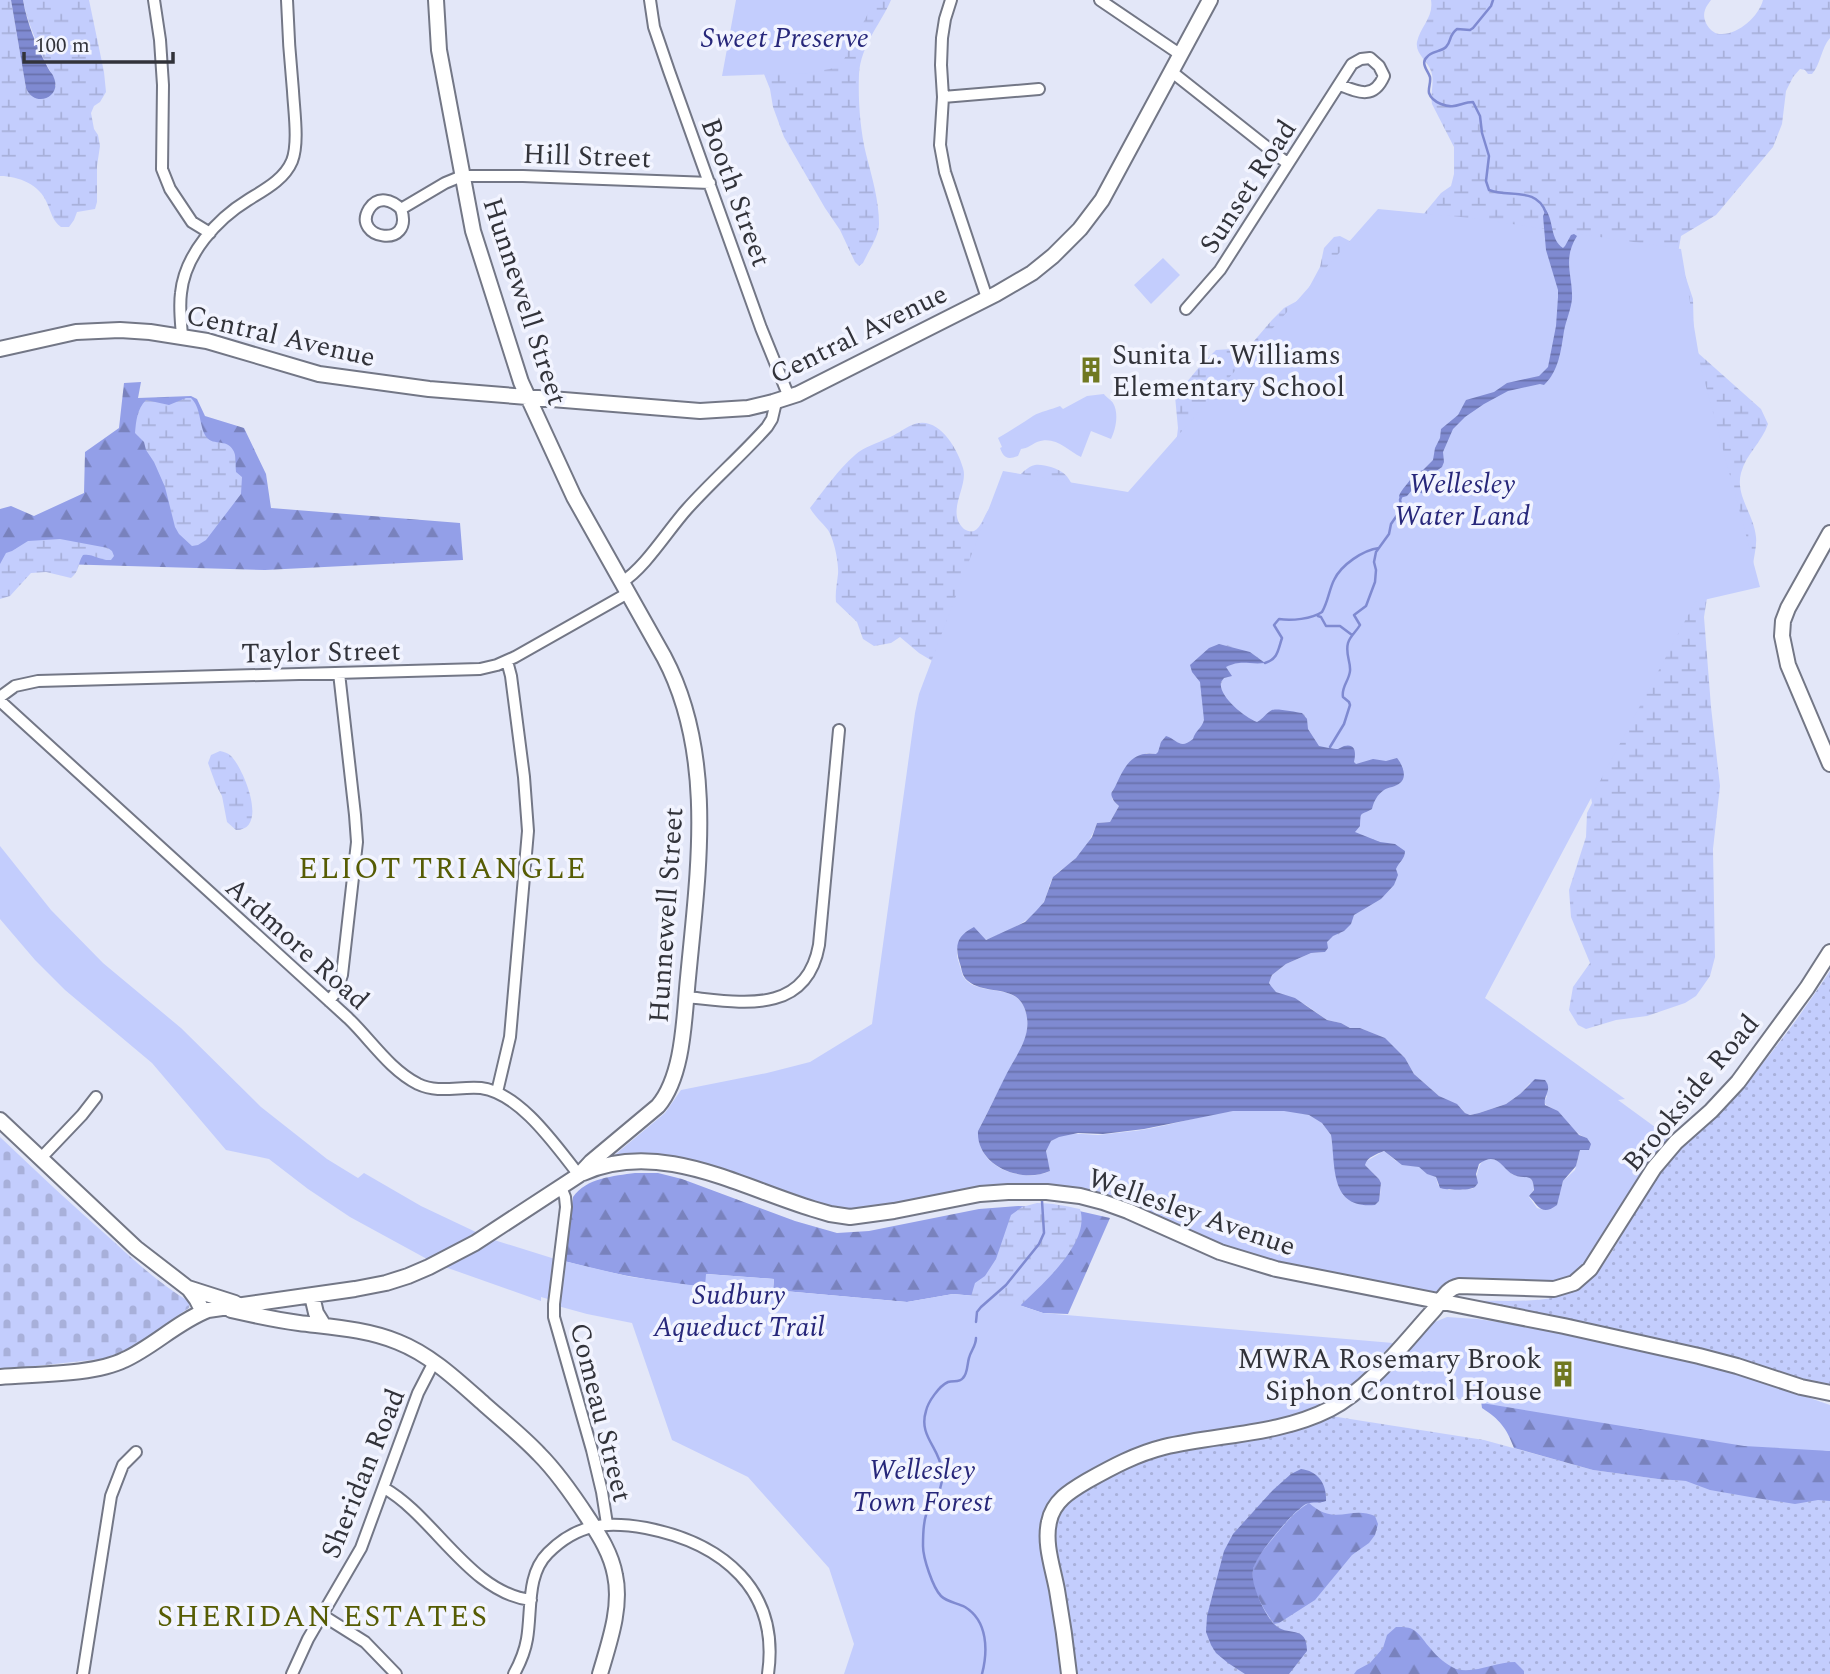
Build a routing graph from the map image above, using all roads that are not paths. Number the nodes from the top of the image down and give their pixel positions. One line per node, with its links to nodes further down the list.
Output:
1 (154, 0): 17 (street)
2 (287, 0): 17 (street)
3 (436, 0): 14 (main road, Hunnewell Street)
4 (650, 0): 15 (street, Booth Street)
5 (951, 0): 12 (street)
6 (1100, 0): 8 (street)
7 (1210, 0): 8 (main road, Central Avenue)
8 (1181, 55): 9 (main road, Central Avenue)
9 (1172, 72): 13 (street); 18 (main road, Central Avenue)
10 (1340, 85): 13 (street, Sunset Road)
11 (1039, 89): 12 (street)
12 (943, 97): 18 (street)
13 (1287, 163): 19 (street, Sunset Road)
14 (462, 176): 15 (street, Hill Street); 16 (street); 22 (main road, Hunnewell Street)
15 (710, 183): 23 (street, Booth Street)
16 (401, 209)
17 (209, 233): 20 (street)
18 (987, 298): 23 (main road, Central Avenue)
19 (1186, 309)
20 (182, 336): 21 (main road, Central Avenue); 22 (main road, Central Avenue)
21 (0, 349)
22 (527, 397): 23 (main road, Central Avenue); 25 (main road, Hunnewell Street)
23 (782, 399): 25 (street, Taylor Street)
24 (1830, 533): 30 (main road)
25 (625, 588): 26 (street, Taylor Street); 32 (main road, Hunnewell Street)
26 (506, 661): 27 (street, Taylor Street); 34 (street)
27 (339, 673): 28 (street, Taylor Street); 33 (street)
28 (0, 699): 33 (street, Ardmore Road)
29 (839, 730): 32 (street)
30 (1830, 764)
31 (1830, 952): 42 (main road, Brookside Road)
32 (686, 997): 38 (main road, Hunnewell Street)
33 (329, 1001): 34 (street, Ardmore Road)
34 (497, 1092): 38 (street, Ardmore Road)
35 (96, 1097): 37 (street)
36 (0, 1120): 37 (main road)
37 (41, 1158): 40 (main road)
38 (579, 1175): 39 (main road, Hunnewell Street); 42 (main road, Wellesley Avenue)
39 (562, 1187): 41 (main road, Hunnewell Street); 53 (street, Comeau Street)
40 (186, 1287): 43 (main road); 45 (main road)
41 (305, 1297): 43 (main road, Hunnewell Street); 46 (main road); 47 (main road)
42 (1441, 1302): 50 (main road, Wellesley Avenue); 62 (main road, Brookside Road)
43 (240, 1305): 44 (main road, Hunnewell Street)
44 (219, 1308): 45 (main road, Hunnewell Street); 46 (main road)
45 (203, 1312): 49 (main road, Hunnewell Street)
46 (307, 1324): 47 (main road)
47 (324, 1326): 48 (main road)
48 (434, 1362): 52 (street, Sheridan Road); 53 (main road)
49 (0, 1377)
50 (1830, 1393)
51 (136, 1452): 56 (street)
52 (384, 1488): 54 (street); 55 (street, Sheridan Road)
53 (600, 1525): 54 (street); 60 (main road); 61 (street)
54 (531, 1600): 59 (street)
55 (322, 1615): 57 (street, Sheridan Road); 58 (street)
56 (83, 1674)
57 (292, 1674)
58 (396, 1674)
59 (514, 1674)
60 (600, 1674)
61 (768, 1674)
62 (1069, 1674)

